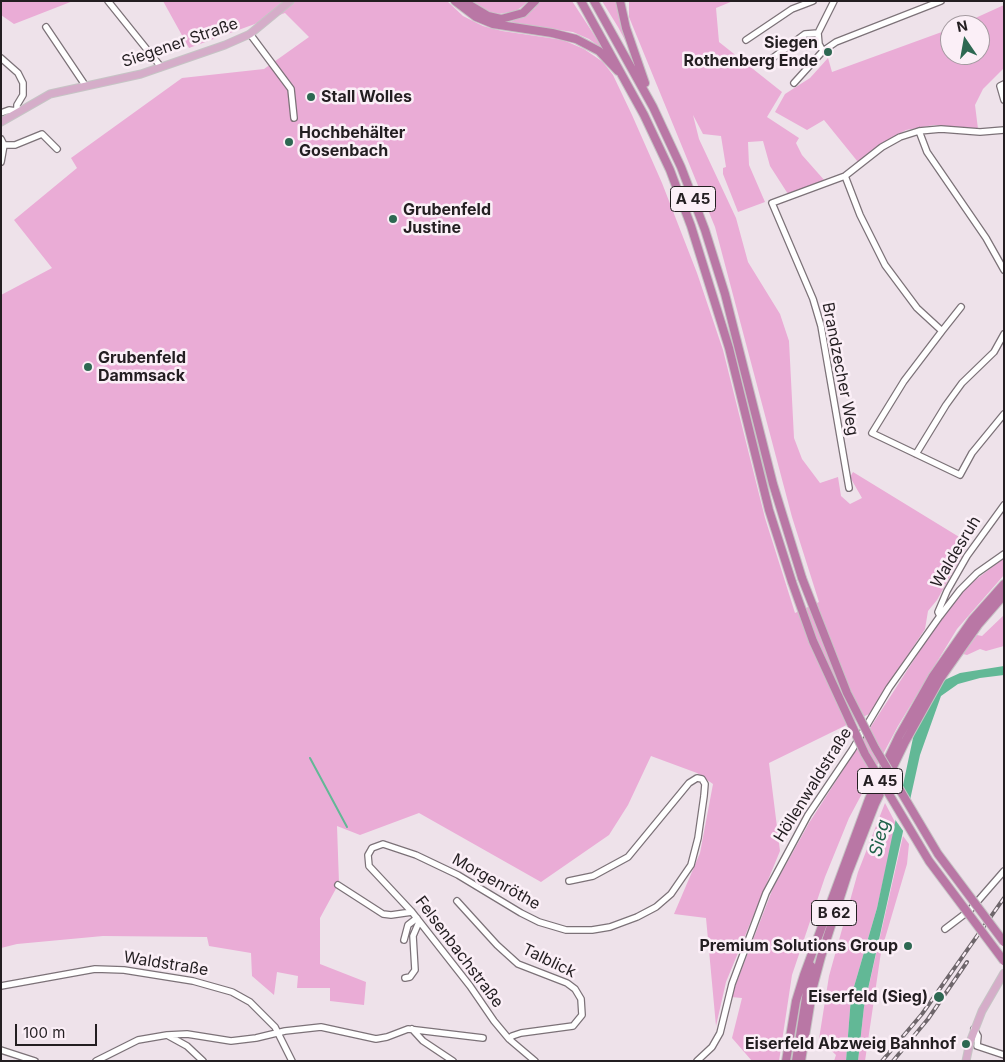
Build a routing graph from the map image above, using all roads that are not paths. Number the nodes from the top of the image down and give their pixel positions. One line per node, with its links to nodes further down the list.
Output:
1 (108, 1): 21 (street)
2 (290, 1): 14 (main road)
3 (455, 1): 25 (highway)
4 (463, 1): 5 (highway)
5 (535, 1)
6 (582, 1): 25 (highway, A 45)
7 (594, 1): 27 (highway, A 45)
8 (620, 1): 27 (highway)
9 (813, 1): 15 (street)
10 (941, 1): 16 (street)
11 (832, 2): 13 (street)
12 (46, 27): 24 (street)
13 (818, 33): 16 (street); 18 (street)
14 (250, 34): 21 (main road, Siegener Straße); 30 (street, Siegener Straße)
15 (746, 40)
16 (824, 51): 22 (street)
17 (1, 58): 19 (street)
18 (770, 60)
19 (8, 64): 20 (street); 28 (street)
20 (1, 65)
21 (161, 66): 24 (main road, Siegener Straße)
22 (794, 83)
23 (1004, 84): 26 (street)
24 (84, 85): 28 (main road, Siegener Straße)
25 (631, 88): 62 (highway, A 45, bridge)
26 (1004, 100)
27 (653, 106): 60 (highway, A 45, bridge)
28 (17, 111): 29 (street); 31 (main road, Siegener Straße)
29 (1, 113)
30 (294, 118)
31 (1, 122)
32 (1004, 130): 33 (street)
33 (919, 131): 37 (street); 38 (street)
34 (3, 142): 35 (street); 36 (street)
35 (57, 149)
36 (1, 162)
37 (845, 176): 40 (street); 44 (street, Brandzecher Weg)
38 (1004, 270)
39 (961, 307): 40 (street)
40 (942, 331): 43 (street)
41 (1004, 334): 43 (street)
42 (1004, 414): 43 (street)
43 (916, 454)
44 (850, 488)
45 (1004, 505): 49 (street, Waldesruh)
46 (1004, 554): 49 (street, Höllenwaldstraße)
47 (1004, 584): 50 (highway, B 62)
48 (1004, 595): 50 (highway, B 62)
49 (940, 616): 80 (street, Höllenwaldstraße)
50 (956, 647): 61 (highway, B 62); 83 (highway, B 62)
51 (368, 855): 53 (street, Morgenröthe); 56 (street, Felsenbachstraße)
52 (1004, 871): 58 (street)
53 (569, 881)
54 (338, 885): 56 (street)
55 (457, 901): 71 (street, Talblick)
56 (412, 912): 57 (street, Felsenbachstraße)
57 (418, 920): 59 (street); 64 (street); 71 (street, Felsenbachstraße)
58 (945, 928)
59 (404, 940)
60 (1004, 942)
61 (813, 954): 81 (highway, B 62); 82 (highway, B 62)
62 (1004, 961)
63 (1004, 973): 67 (main road)
64 (405, 978)
65 (1, 986): 68 (street, Waldstraße)
66 (412, 1029): 68 (street); 70 (street); 78 (street)
67 (974, 1029): 73 (street); 84 (main road)
68 (278, 1033): 69 (street); 77 (street, Waldstraße)
69 (168, 1035): 75 (street); 76 (street)
70 (483, 1038)
71 (510, 1039): 79 (street, Felsenbachstraße)
72 (1, 1050): 74 (street)
73 (1004, 1054)
74 (35, 1061)
75 (96, 1061)
76 (203, 1061)
77 (292, 1061)
78 (453, 1061)
79 (535, 1061)
80 (697, 1061)
81 (786, 1061)
82 (796, 1061)
83 (802, 1061)
84 (966, 1061)

